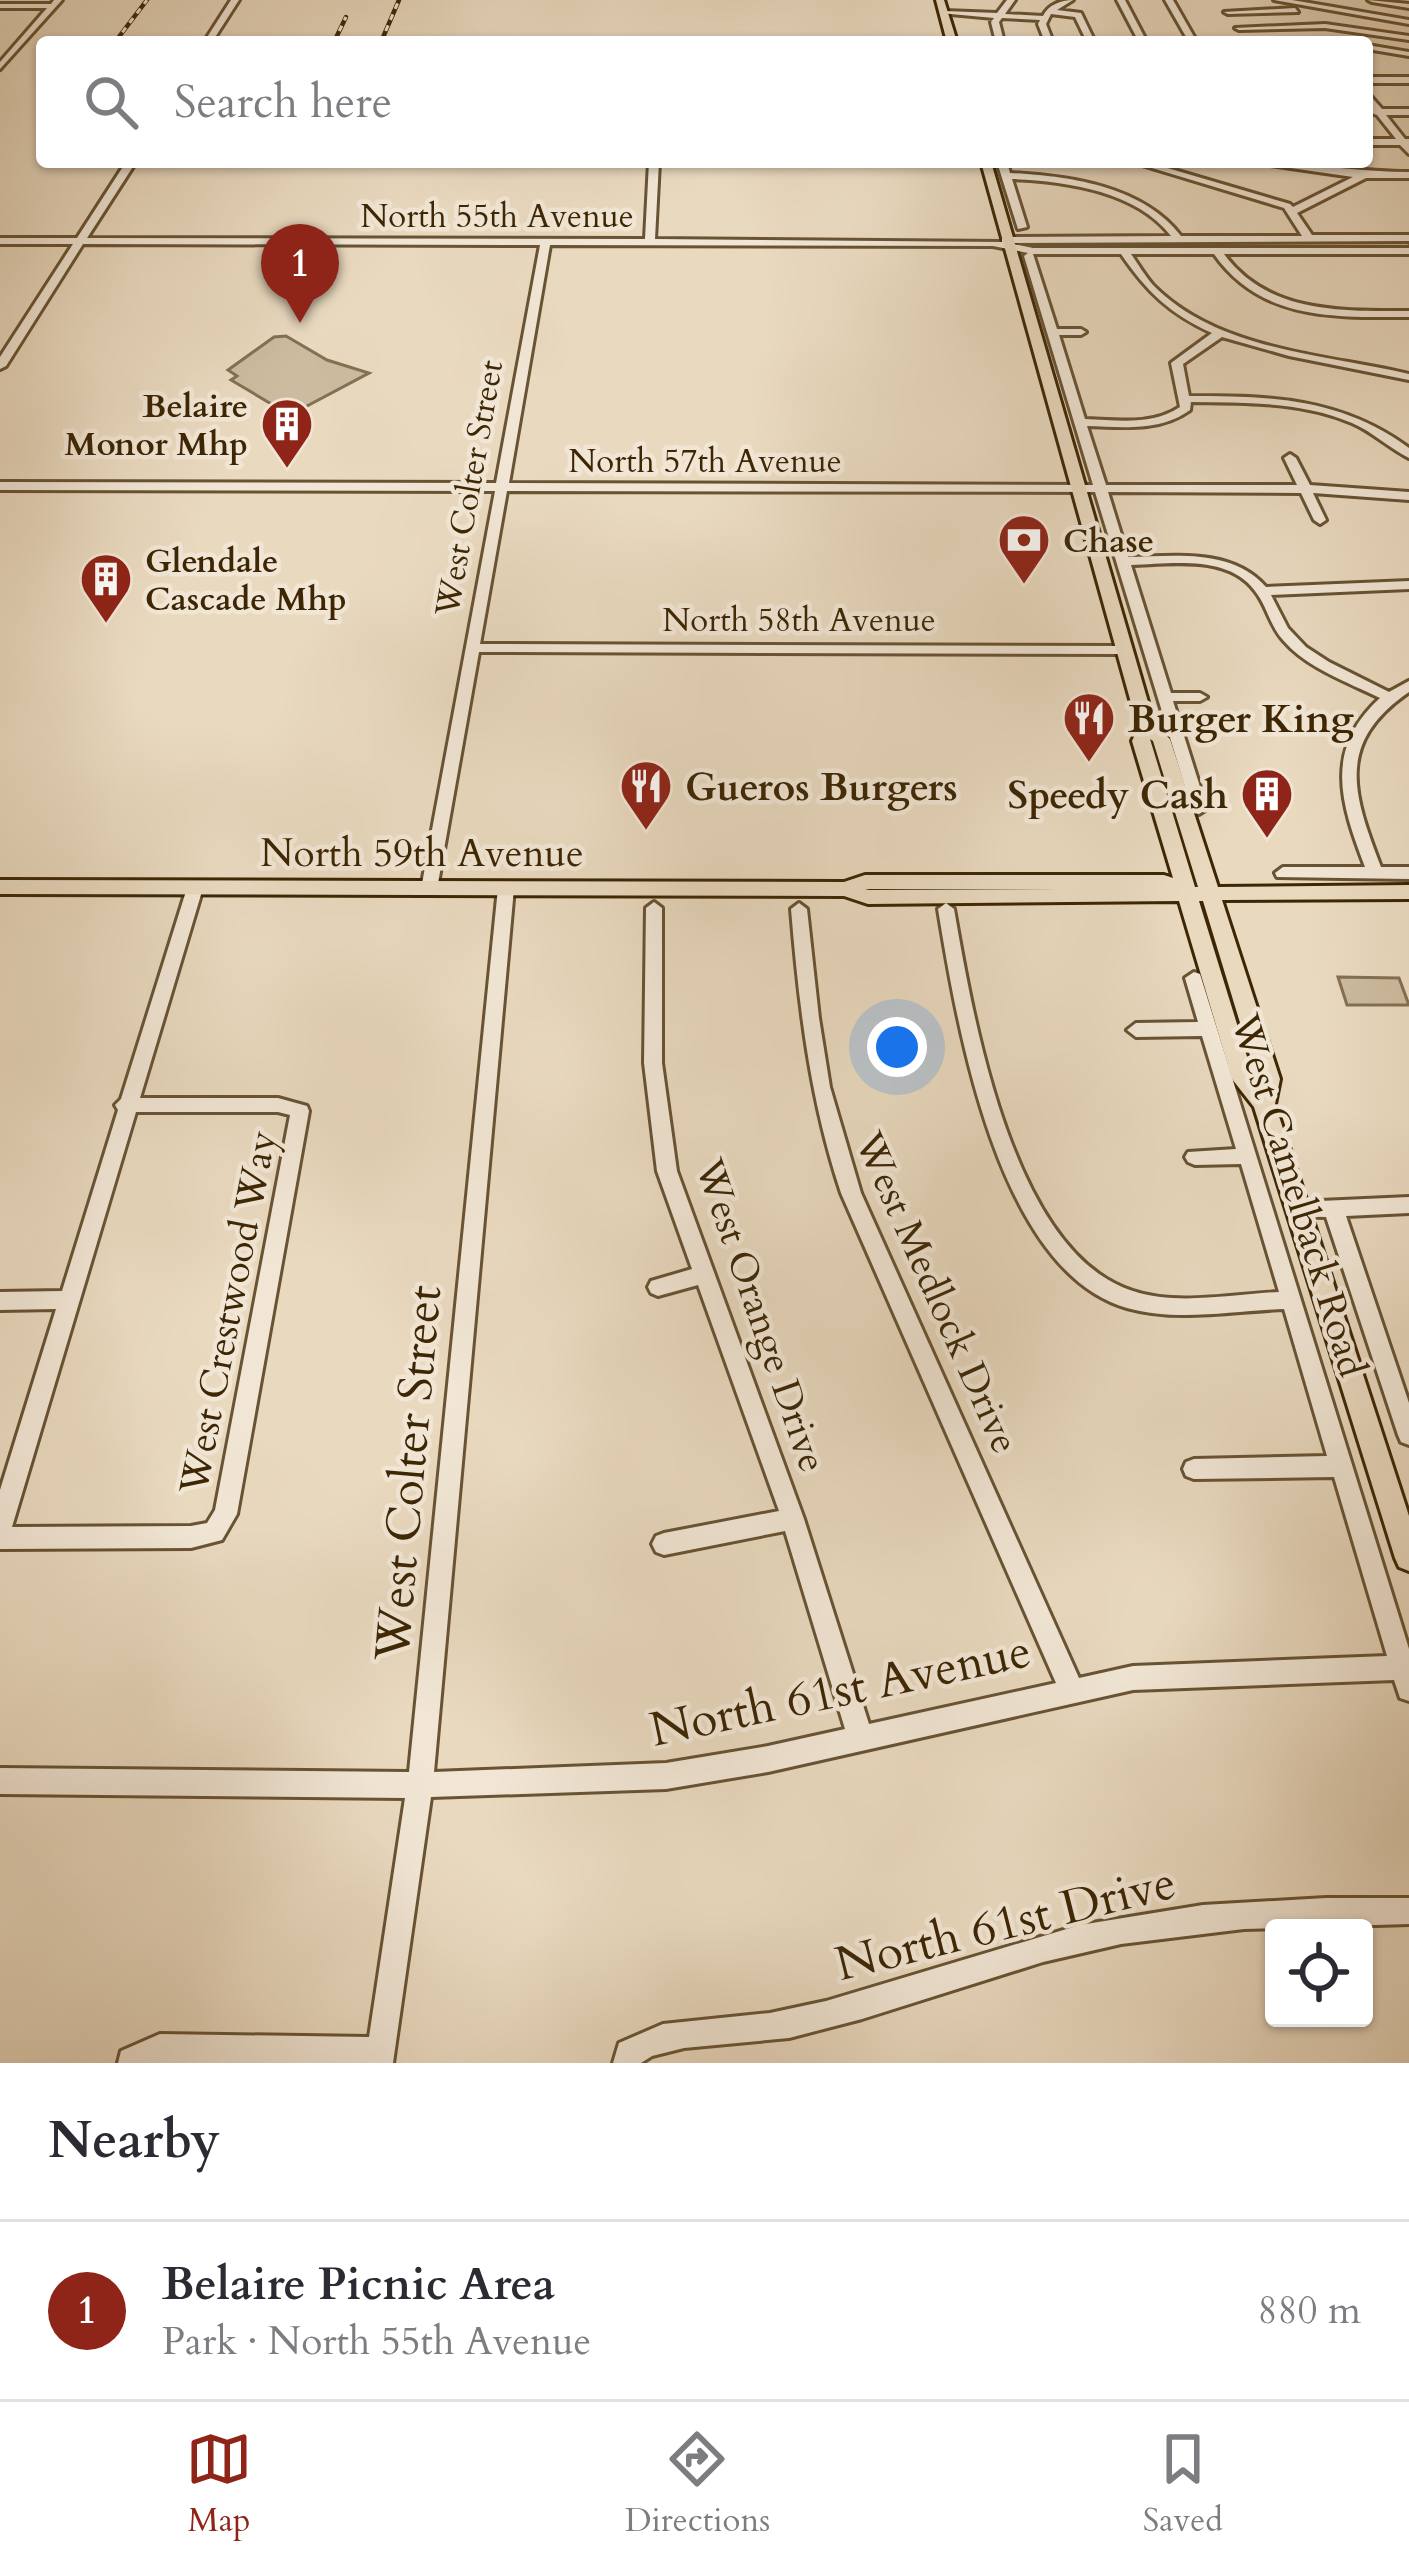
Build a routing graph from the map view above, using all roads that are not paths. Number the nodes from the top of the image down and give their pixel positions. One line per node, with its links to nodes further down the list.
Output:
1 (235, 0): 22 (street)
2 (940, 0): 17 (main road)
3 (983, 0): 11 (street)
4 (1069, 0): 19 (street)
5 (1120, 0): 27 (street)
6 (1169, 0): 28 (street)
7 (1220, 0): 16 (street)
8 (1278, 0): 14 (street)
9 (1338, 0): 10 (street)
10 (1363, 1): 15 (street)
11 (1008, 2): 18 (street)
12 (55, 3): 13 (street); 33 (street)
13 (0, 6)
14 (1315, 6): 16 (street); 20 (street)
15 (1409, 8)
16 (1228, 12): 21 (street)
17 (944, 13): 18 (street); 23 (main road)
18 (997, 15): 19 (street); 24 (street)
19 (1046, 16): 25 (street); 26 (street)
20 (1409, 22)
21 (1239, 28): 29 (street); 30 (street)
22 (212, 36)
23 (950, 36)
24 (999, 36)
25 (1048, 36)
26 (1088, 36)
27 (1140, 36)
28 (1189, 36)
29 (1244, 36)
30 (1409, 38)
31 (1373, 48): 32 (street)
32 (1409, 54)
33 (0, 67)
34 (1373, 80): 35 (street)
35 (1409, 80)
36 (1373, 112): 37 (street); 39 (street)
37 (1409, 112)
38 (1373, 142): 39 (street)
39 (1407, 145)
40 (127, 168): 57 (street)
41 (654, 168): 59 (street)
42 (988, 168): 60 (main road, West Camelback Road)
43 (1004, 168): 48 (street)
44 (1156, 168): 51 (street)
45 (1305, 168): 46 (street)
46 (1364, 175): 47 (street); 49 (street)
47 (1409, 175)
48 (1006, 176): 52 (street); 53 (street)
49 (1330, 193): 50 (street); 51 (street)
50 (1351, 200)
51 (1293, 211): 54 (street)
52 (1022, 227)
53 (1177, 238): 54 (street, North 55th Avenue); 60 (street, North 55th Avenue)
54 (1309, 238): 55 (street, North 55th Avenue)
55 (1409, 238)
56 (0, 241): 57 (street, North 55th Avenue)
57 (80, 241): 58 (street, North 55th Avenue); 71 (street)
58 (546, 242): 59 (street, North 55th Avenue); 78 (street, West Colter Street)
59 (650, 242): 60 (street, North 55th Avenue)
60 (1009, 244): 61 (street, North 55th Avenue); 79 (main road, West Camelback Road)
61 (1124, 251): 62 (street, North 55th Avenue); 70 (street)
62 (1217, 251): 63 (street, North 55th Avenue); 67 (street)
63 (1321, 251): 64 (street, North 55th Avenue); 66 (street)
64 (1409, 251)
65 (1029, 256): 68 (street, West Camelback Road)
66 (1331, 269)
67 (1409, 314)
68 (1053, 332): 69 (street); 74 (street, West Camelback Road)
69 (1081, 332)
70 (1221, 332): 72 (street); 73 (street)
71 (0, 366)
72 (1409, 377)
73 (1185, 399): 74 (street); 75 (street)
74 (1080, 422): 80 (street, West Camelback Road)
75 (1409, 454)
76 (1290, 458): 81 (street)
77 (0, 486): 78 (street, North 57th Avenue)
78 (502, 487): 79 (street, North 57th Avenue); 87 (street, West Colter Street)
79 (1079, 488): 80 (street, North 57th Avenue); 88 (main road, West Camelback Road)
80 (1101, 488): 81 (street, North 57th Avenue); 84 (street, West Camelback Road)
81 (1306, 489): 82 (street, North 57th Avenue); 83 (street)
82 (1409, 496)
83 (1320, 520)
84 (1123, 561): 86 (street); 90 (street, West Camelback Road)
85 (1409, 585): 86 (street)
86 (1263, 592): 92 (street)
87 (473, 648): 88 (street, North 58th Avenue); 102 (street, West Colter Street)
88 (1124, 650): 93 (main road, West Camelback Road)
89 (1409, 685): 92 (street)
90 (1164, 697): 91 (street); 94 (street, West Camelback Road)
91 (1200, 697)
92 (1388, 697): 96 (street)
93 (1147, 728): 94 (main road, West Camelback Road); 103 (main road, West Camelback Road)
94 (1190, 798): 104 (main road, West Camelback Road)
95 (1283, 873): 98 (street, North 59th Avenue)
96 (1375, 873): 97 (street, North 59th Avenue); 98 (street, North 59th Avenue)
97 (1409, 873)
98 (1305, 882): 104 (main road, North 59th Avenue); 105 (main road, North 59th Avenue)
99 (0, 887): 100 (main road, North 59th Avenue)
100 (194, 888): 102 (main road, North 59th Avenue); 113 (street)
101 (506, 888): 102 (main road, North 59th Avenue); 103 (main road, North 59th Avenue); 137 (street, West Colter Street)
102 (429, 889)
103 (1184, 891): 104 (main road, North 59th Avenue); 109 (main road, West Camelback Road)
104 (1209, 891): 112 (main road, West Camelback Road)
105 (1409, 892)
106 (655, 908): 119 (street, West Orange Drive)
107 (799, 909): 134 (street, West Medlock Drive)
108 (946, 909): 122 (street)
109 (1204, 992): 110 (street, West Camelback Road); 112 (main road, West Camelback Road)
110 (1209, 1029): 111 (street); 114 (street, West Camelback Road)
111 (1136, 1030)
112 (1264, 1104): 118 (main road, West Camelback Road)
113 (124, 1105): 121 (street); 130 (street, West Crestwood Way)
114 (1248, 1156): 115 (street); 122 (street, West Camelback Road)
115 (1195, 1157)
116 (1409, 1205): 117 (street)
117 (1333, 1208): 118 (street); 124 (street, West Camelback Road)
118 (1298, 1210): 132 (main road, West Camelback Road)
119 (701, 1275): 120 (street); 128 (street, West Orange Drive)
120 (658, 1287)
121 (65, 1300): 123 (street); 129 (street)
122 (1291, 1300): 126 (street, West Camelback Road)
123 (0, 1301)
124 (1399, 1377): 125 (street, West Camelback Road)
125 (1409, 1435)
126 (1342, 1466): 127 (street); 133 (street, West Camelback Road)
127 (1194, 1469)
128 (793, 1519): 131 (street); 135 (street, West Orange Drive)
129 (0, 1527)
130 (0, 1538)
131 (664, 1544)
132 (1409, 1558)
133 (1407, 1674): 134 (street, North 61st Avenue)
134 (1071, 1688): 135 (street, North 61st Avenue)
135 (860, 1736): 137 (street, North 61st Avenue)
136 (0, 1781): 137 (street, North 61st Avenue)
137 (420, 1785): 139 (street, West Colter Street)
138 (1409, 1911): 140 (street, North 61st Drive)
139 (380, 2057): 141 (street)
140 (628, 2058)
141 (131, 2061)

